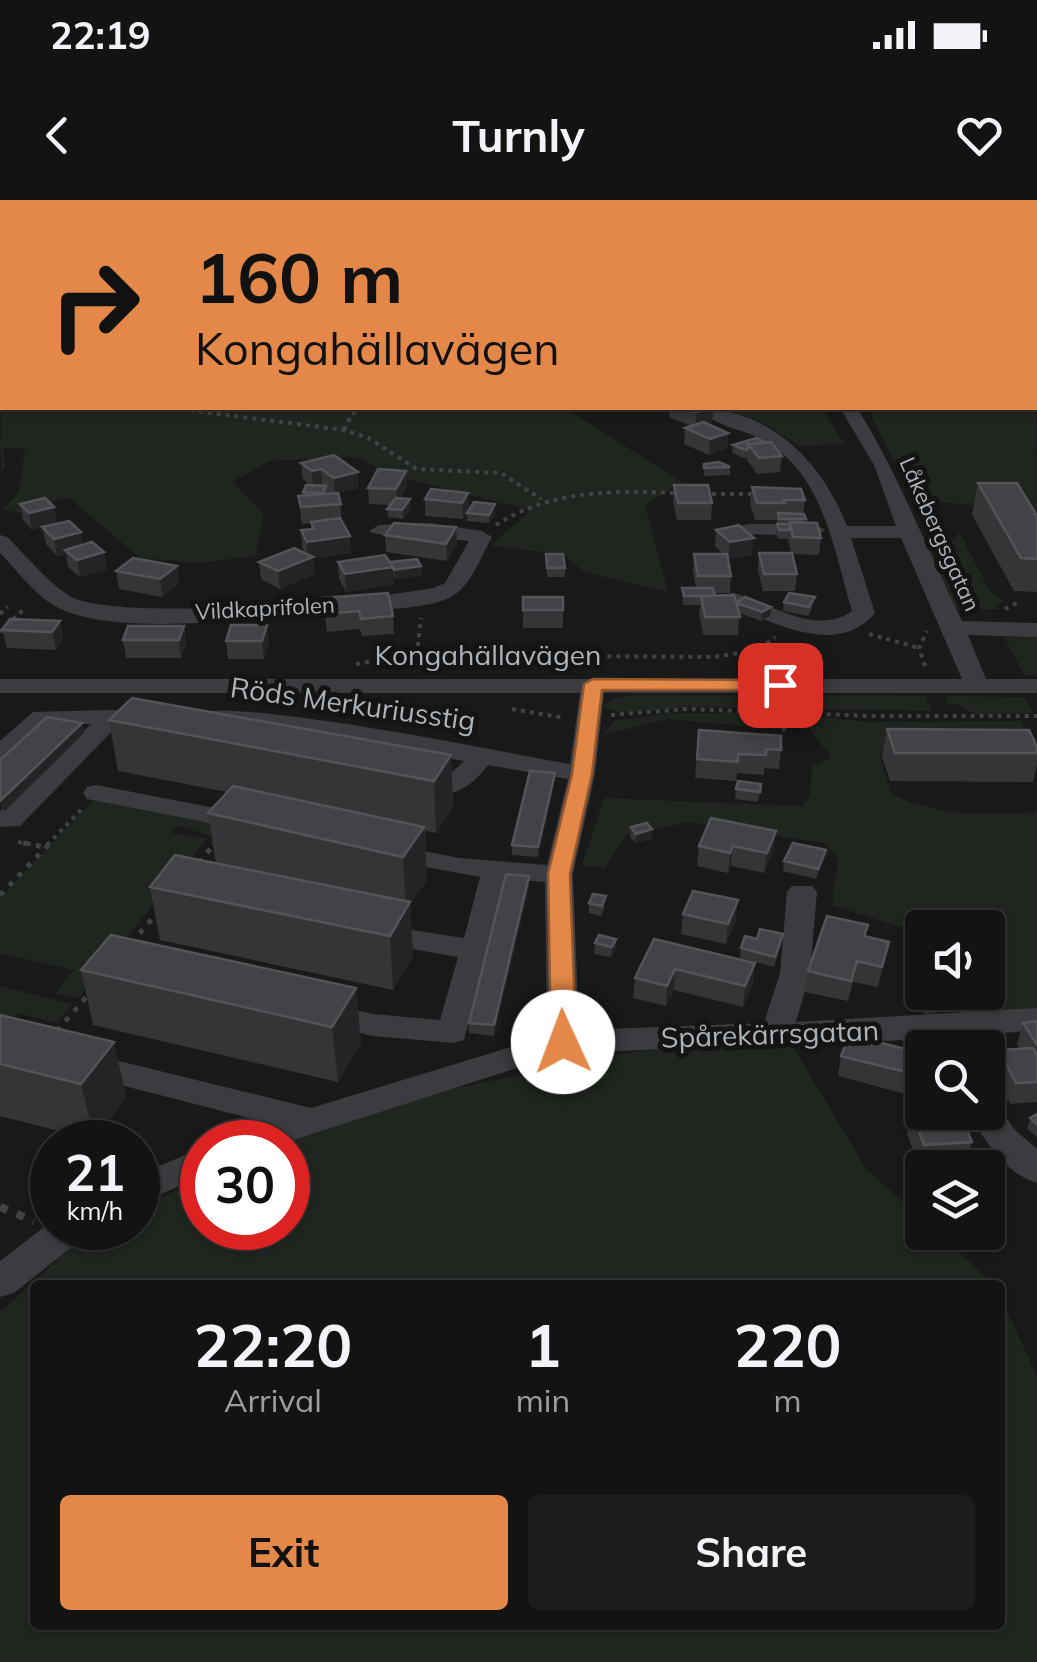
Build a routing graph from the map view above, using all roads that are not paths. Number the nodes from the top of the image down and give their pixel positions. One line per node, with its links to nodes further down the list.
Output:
1 (709, 410): 5 (street)
2 (850, 410): 6 (street, Låkebergsgatan)
3 (748, 530): 5 (street)
4 (379, 531): 7 (street, Vildkaprifolen)
5 (838, 531): 6 (street); 8 (street)
6 (908, 532): 9 (street, Låkebergsgatan)
7 (0, 541)
8 (720, 598)
9 (954, 628): 10 (street); 13 (street, Låkebergsgatan)
10 (1037, 630)
11 (593, 684): 12 (street, Kongahällavägen); 13 (street, Kongahällavägen); 18 (street)
12 (0, 686)
13 (977, 686): 14 (street, Kongahällavägen)
14 (1037, 686)
15 (106, 723): 16 (street); 17 (street, Röds Merkuriusstig); 22 (street)
16 (0, 754)
17 (482, 756): 18 (street, Röds Merkuriusstig); 19 (street)
18 (582, 774): 25 (street)
19 (396, 782)
20 (96, 794): 21 (street)
21 (272, 828)
22 (8, 830)
23 (365, 847): 24 (street)
24 (496, 869): 25 (street); 28 (street)
25 (559, 874): 34 (street)
26 (802, 892): 32 (street)
27 (352, 929): 28 (street)
28 (476, 949): 29 (street)
29 (282, 1006)
30 (1037, 1019): 31 (street, Spårekärrsgatan)
31 (981, 1030)
32 (777, 1033): 33 (street, Spårekärrsgatan); 34 (street, Spårekärrsgatan)
33 (905, 1037)
34 (563, 1042): 36 (street, Spårekärrsgatan)
35 (0, 1043): 36 (street)
36 (313, 1121): 37 (street, Spårekärrsgatan)
37 (310, 1122)
38 (997, 1130): 39 (street)
39 (1037, 1170)
40 (41, 1250): 41 (street)
41 (0, 1282)

